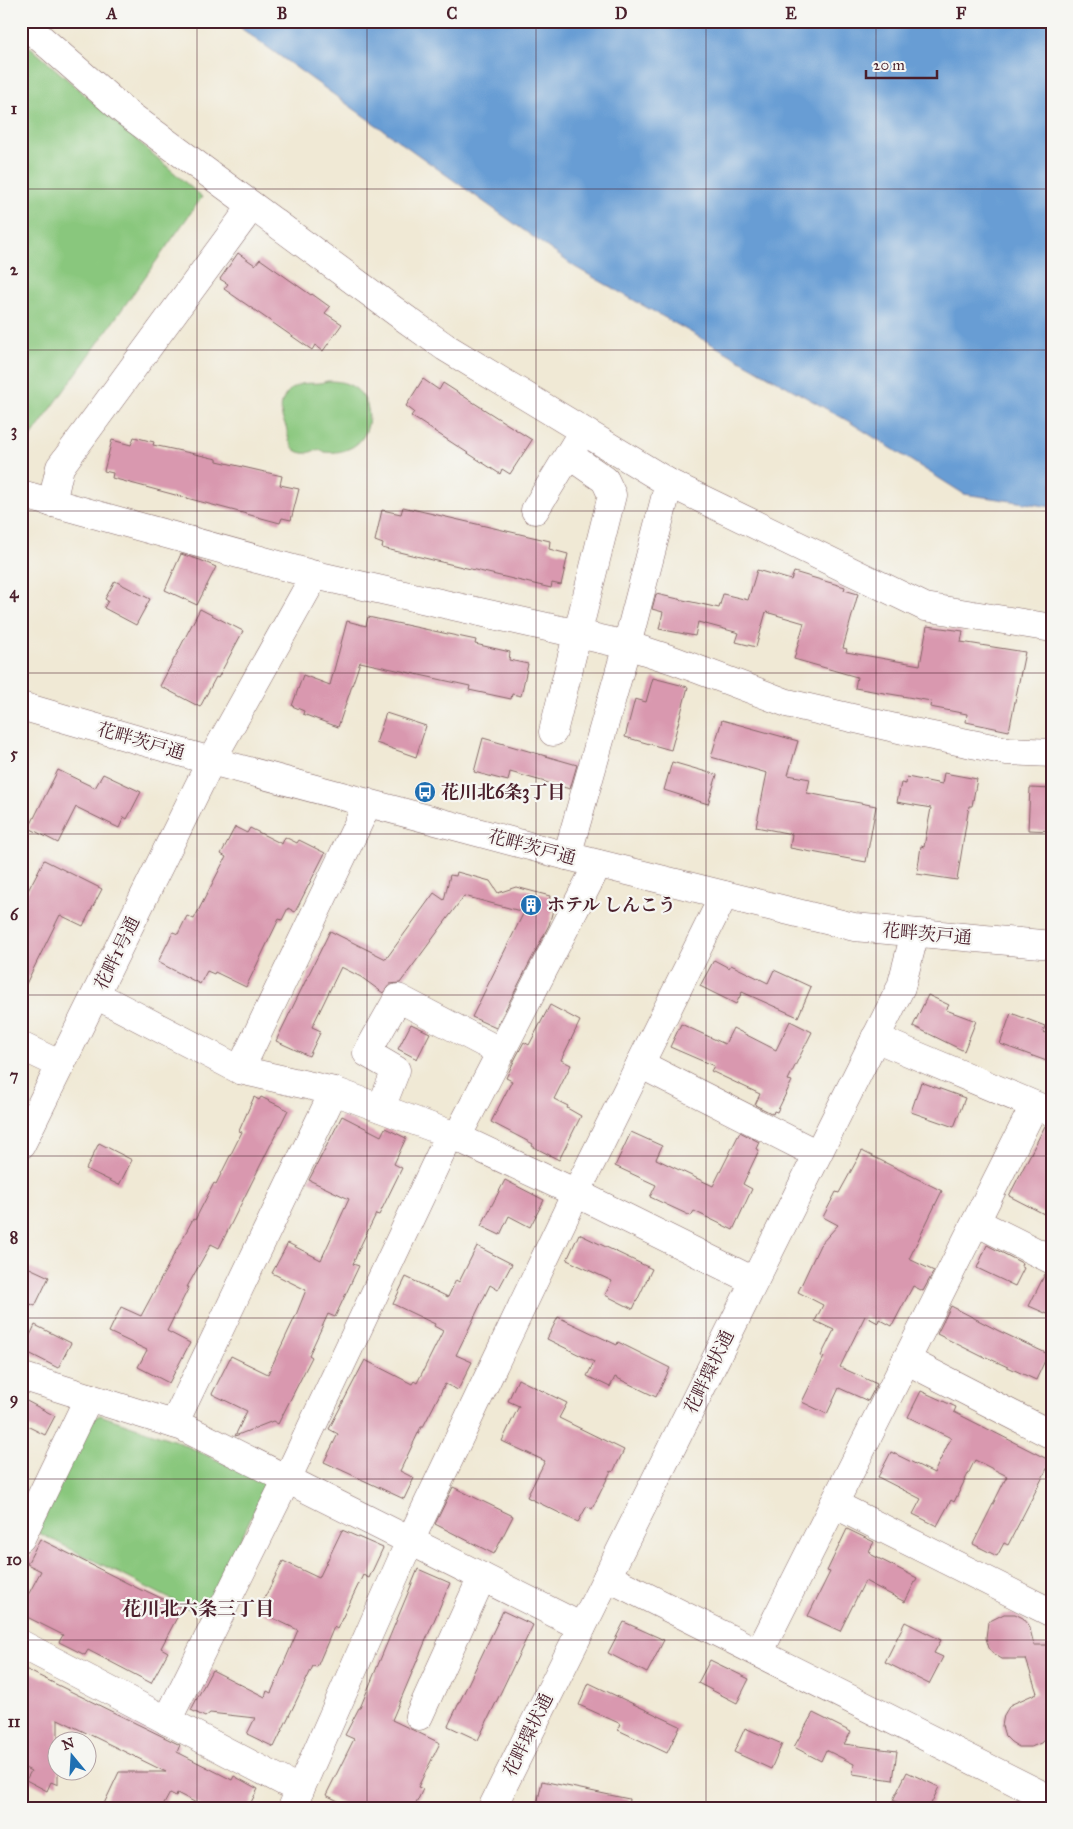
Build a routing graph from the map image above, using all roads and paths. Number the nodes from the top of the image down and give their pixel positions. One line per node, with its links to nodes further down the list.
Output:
1 (21, 21): 2 (street)
2 (252, 206): 3 (street); 7 (street)
3 (583, 432): 4 (street); 5 (street)
4 (568, 456): 8 (street); 11 (street)
5 (669, 482): 10 (street); 12 (street)
6 (21, 494): 7 (street)
7 (52, 503): 9 (street)
8 (535, 510)
9 (315, 575): 11 (street); 16 (street, 花畔1号通)
10 (1052, 628)
11 (578, 634): 12 (street); 14 (street)
12 (627, 645): 15 (street); 18 (street)
13 (21, 706): 16 (street, 花畔茨戸通)
14 (554, 732)
15 (1052, 753)
16 (211, 761): 17 (street, 花畔茨戸通); 23 (street, 花畔1号通)
17 (368, 803): 18 (street, 花畔茨戸通); 29 (street)
18 (567, 856): 19 (street, 花畔茨戸通)
19 (598, 864): 20 (street, 花畔茨戸通); 26 (street)
20 (724, 895): 21 (street, 花畔茨戸通); 27 (street)
21 (915, 933): 22 (street, 花畔茨戸通); 24 (street, 花畔環状通)
22 (1052, 945)
23 (96, 995): 28 (street, 花畔1号通); 29 (street)
24 (875, 1038): 32 (street); 35 (street, 花畔環状通)
25 (21, 1046): 28 (street)
26 (501, 1052): 31 (street); 33 (street)
27 (640, 1064): 35 (street); 36 (street)
28 (61, 1065): 34 (street, 花畔1号通)
29 (240, 1070): 30 (street)
30 (334, 1090): 31 (street); 43 (street)
31 (381, 1108): 33 (street)
32 (1043, 1109): 37 (street)
33 (454, 1136): 36 (street); 45 (street)
34 (21, 1145)
35 (817, 1154): 39 (street, 花畔環状通)
36 (576, 1193): 39 (street); 48 (street)
37 (976, 1222): 38 (street); 40 (street)
38 (1052, 1260)
39 (754, 1281): 50 (street, 花畔環状通)
40 (906, 1360): 44 (street); 46 (street)
41 (21, 1376): 42 (street)
42 (89, 1397): 43 (street); 47 (street)
43 (174, 1424): 45 (street)
44 (1052, 1435)
45 (287, 1479): 48 (street); 56 (street)
46 (834, 1504): 51 (street); 54 (street)
47 (21, 1538)
48 (410, 1541): 49 (street); 57 (street)
49 (482, 1577): 52 (street); 55 (street)
50 (607, 1577): 52 (street, 花畔環状通); 54 (street)
51 (1052, 1613)
52 (582, 1627): 59 (street, 花畔環状通)
53 (21, 1644): 56 (street)
54 (759, 1653): 58 (street)
55 (419, 1716)
56 (167, 1721): 57 (street)
57 (296, 1799)
58 (1052, 1800)
59 (492, 1808)

